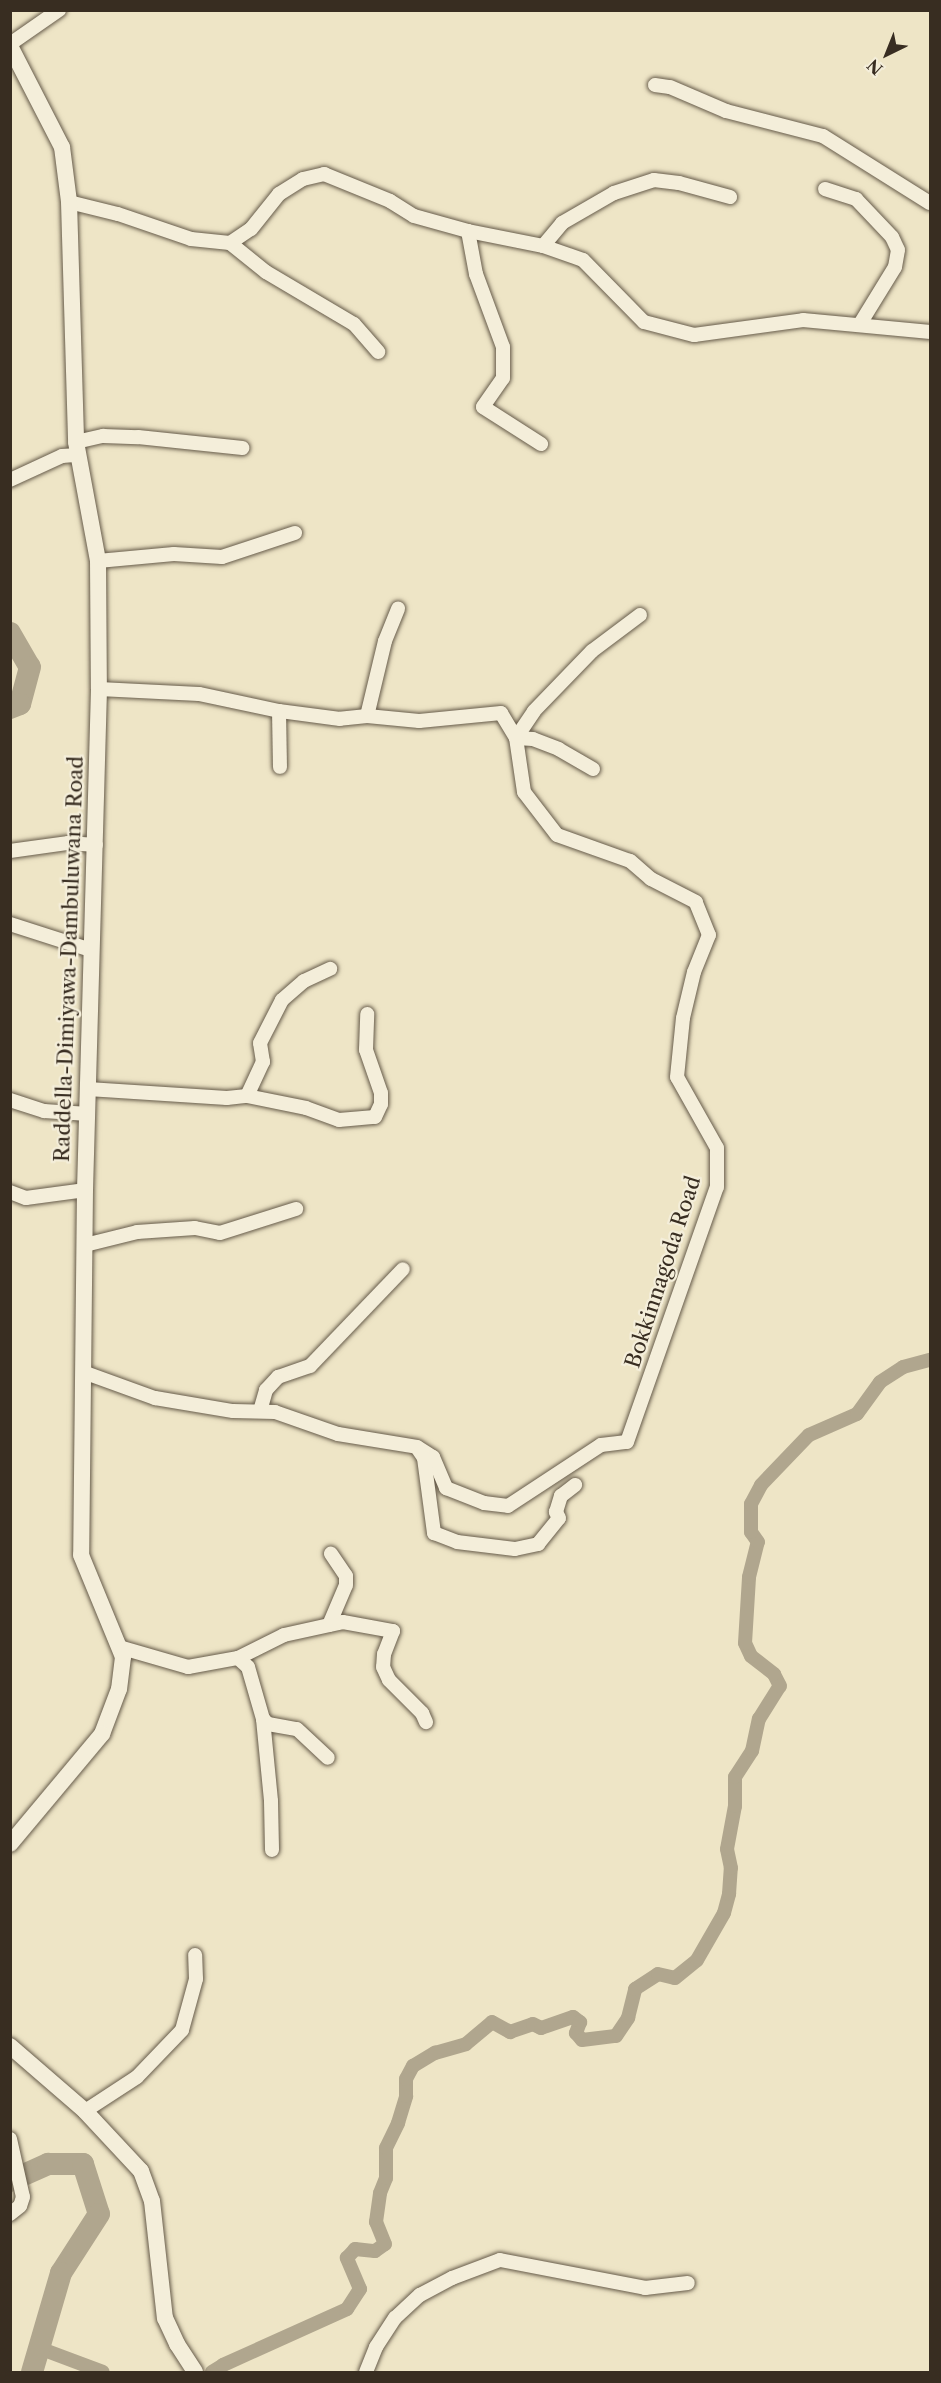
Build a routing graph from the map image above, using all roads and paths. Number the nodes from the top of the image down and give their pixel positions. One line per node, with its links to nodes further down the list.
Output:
1 (59, 10): 2 (street)
2 (10, 45): 6 (street, Raddella-Dimiyawa-Dambuluwana Road)
3 (655, 85): 7 (street)
4 (825, 189): 11 (street)
5 (730, 197): 10 (street)
6 (69, 202): 9 (street); 15 (street, Raddella-Dimiyawa-Dambuluwana Road)
7 (930, 203)
8 (468, 231): 9 (street); 10 (street); 14 (street)
9 (230, 243): 13 (street)
10 (543, 246): 11 (street)
11 (860, 324): 12 (street)
12 (930, 332)
13 (378, 352)
14 (541, 444)
15 (77, 448): 16 (street); 17 (street); 19 (street, Raddella-Dimiyawa-Dambuluwana Road)
16 (242, 448)
17 (10, 480)
18 (295, 533): 19 (street)
19 (98, 561): 22 (street, Raddella-Dimiyawa-Dambuluwana Road)
20 (398, 608): 24 (street)
21 (640, 615): 25 (street)
22 (99, 689): 23 (street, Bokkinnagoda Road); 28 (street, Raddella-Dimiyawa-Dambuluwana Road)
23 (279, 711): 24 (street, Bokkinnagoda Road); 26 (street)
24 (368, 716): 25 (street, Bokkinnagoda Road)
25 (516, 738): 27 (street); 45 (street, Bokkinnagoda Road)
26 (280, 767)
27 (593, 769)
28 (96, 845): 29 (street); 31 (street, Raddella-Dimiyawa-Dambuluwana Road)
29 (10, 850)
30 (10, 924): 31 (street)
31 (91, 950): 34 (street, Raddella-Dimiyawa-Dambuluwana Road)
32 (330, 969): 35 (street)
33 (367, 1014): 35 (street)
34 (88, 1089): 35 (street); 37 (street, Raddella-Dimiyawa-Dambuluwana Road)
35 (247, 1096)
36 (10, 1100): 37 (street)
37 (88, 1114): 38 (street, Raddella-Dimiyawa-Dambuluwana Road)
38 (85, 1190): 39 (street); 41 (street, Raddella-Dimiyawa-Dambuluwana Road)
39 (10, 1192)
40 (296, 1209): 41 (street)
41 (85, 1245): 43 (street, Raddella-Dimiyawa-Dambuluwana Road)
42 (403, 1269): 44 (street)
43 (83, 1372): 44 (street); 49 (street, Raddella-Dimiyawa-Dambuluwana Road)
44 (260, 1412): 45 (street)
45 (417, 1447): 46 (street)
46 (575, 1485)
47 (331, 1554): 48 (street)
48 (329, 1625): 50 (street); 52 (street)
49 (119, 1647): 50 (street); 54 (street, Raddella-Dimiyawa-Dambuluwana Road)
50 (238, 1658): 51 (street)
51 (263, 1719): 53 (street); 55 (street)
52 (426, 1722)
53 (328, 1758)
54 (10, 1844)
55 (272, 1850)
56 (195, 1955): 58 (street)
57 (10, 2046): 58 (street)
58 (85, 2111): 62 (street)
59 (10, 2139): 60 (street)
60 (10, 2214)
61 (688, 2283): 63 (street)
62 (193, 2371)
63 (366, 2373)

